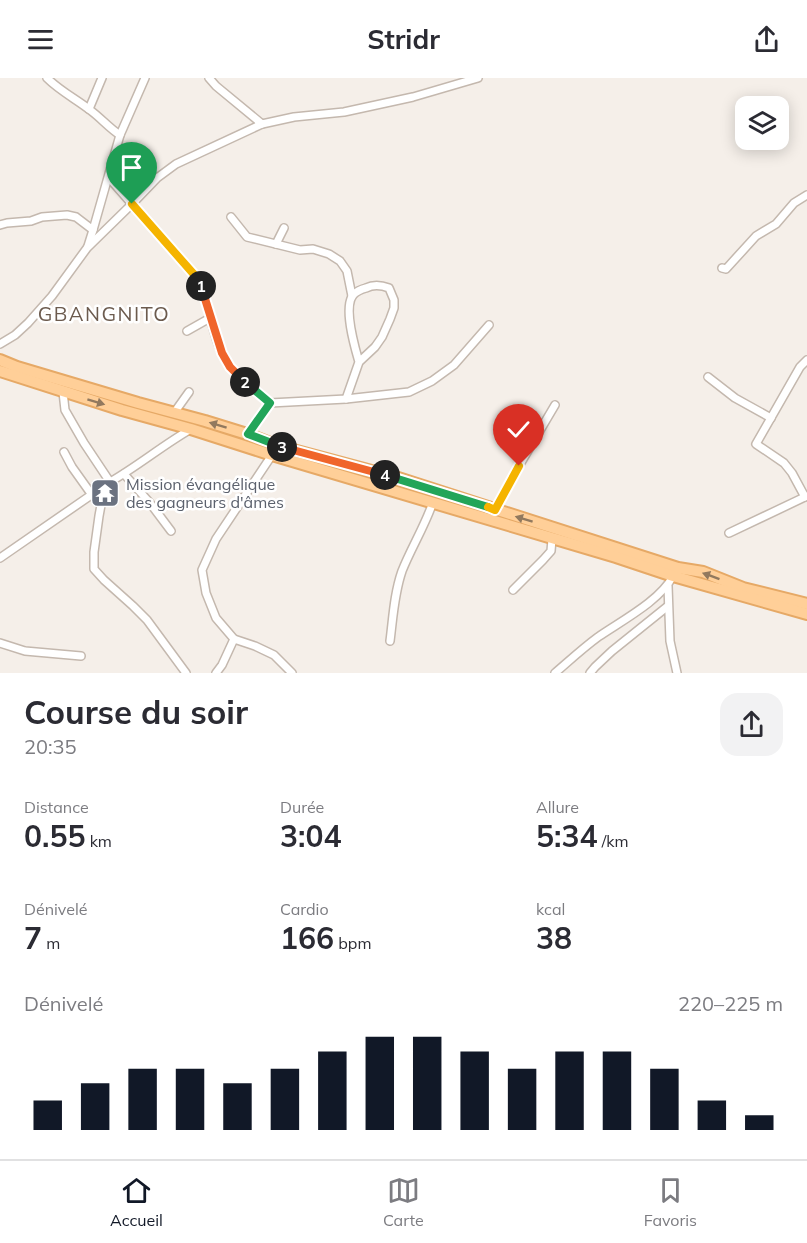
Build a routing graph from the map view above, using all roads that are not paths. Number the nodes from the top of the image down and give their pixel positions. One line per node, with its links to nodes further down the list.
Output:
1 (46, 78): 6 (street)
2 (102, 78): 6 (street)
3 (145, 78): 8 (street)
4 (209, 78): 7 (street)
5 (478, 78): 7 (street)
6 (89, 109): 8 (street)
7 (262, 124): 11 (street)
8 (120, 135): 9 (street)
9 (109, 178): 11 (street); 15 (street)
10 (807, 195): 18 (street)
11 (132, 204): 17 (street); 20 (street)
12 (231, 217): 16 (street)
13 (0, 225): 15 (street)
14 (284, 228): 16 (street)
15 (93, 230): 17 (street)
16 (276, 244): 19 (street)
17 (87, 248): 23 (street)
18 (722, 268)
19 (352, 296): 26 (street); 26 (street)
20 (210, 318): 22 (street); 32 (street)
21 (489, 325): 31 (street)
22 (187, 330)
23 (0, 345)
24 (0, 360): 35 (main road)
25 (807, 360): 34 (street)
26 (359, 362): 31 (street)
27 (0, 371): 29 (main road)
28 (708, 377): 34 (street)
29 (63, 392): 35 (main road, one-way to 35); 42 (street)
30 (189, 392): 35 (street)
31 (346, 399): 32 (street)
32 (270, 403): 37 (street)
33 (555, 405): 46 (street)
34 (771, 418): 44 (street)
35 (174, 419): 36 (main road); 37 (main road, one-way to 35); 38 (street)
36 (191, 429): 38 (street); 40 (main road)
37 (248, 434): 46 (main road)
38 (176, 438): 41 (street)
39 (64, 452): 43 (street)
40 (272, 455): 45 (main road); 56 (street)
41 (124, 474): 42 (street); 47 (street)
42 (110, 482): 43 (street); 60 (street)
43 (92, 495): 50 (street)
44 (806, 496): 48 (street)
45 (433, 502): 49 (main road); 57 (street)
46 (495, 510): 53 (main road, one-way to 46)
47 (171, 531)
48 (729, 533)
49 (552, 539): 51 (main road); 52 (street)
50 (0, 558)
51 (670, 581): 54 (street); 55 (main road); 63 (street)
52 (513, 590)
53 (807, 604)
54 (668, 606): 64 (street); 65 (street)
55 (807, 615)
56 (234, 639): 61 (street); 62 (street)
57 (390, 641)
58 (0, 642): 59 (street)
59 (81, 656)
60 (186, 673)
61 (216, 673)
62 (292, 673)
63 (555, 673)
64 (590, 673)
65 (677, 673)

